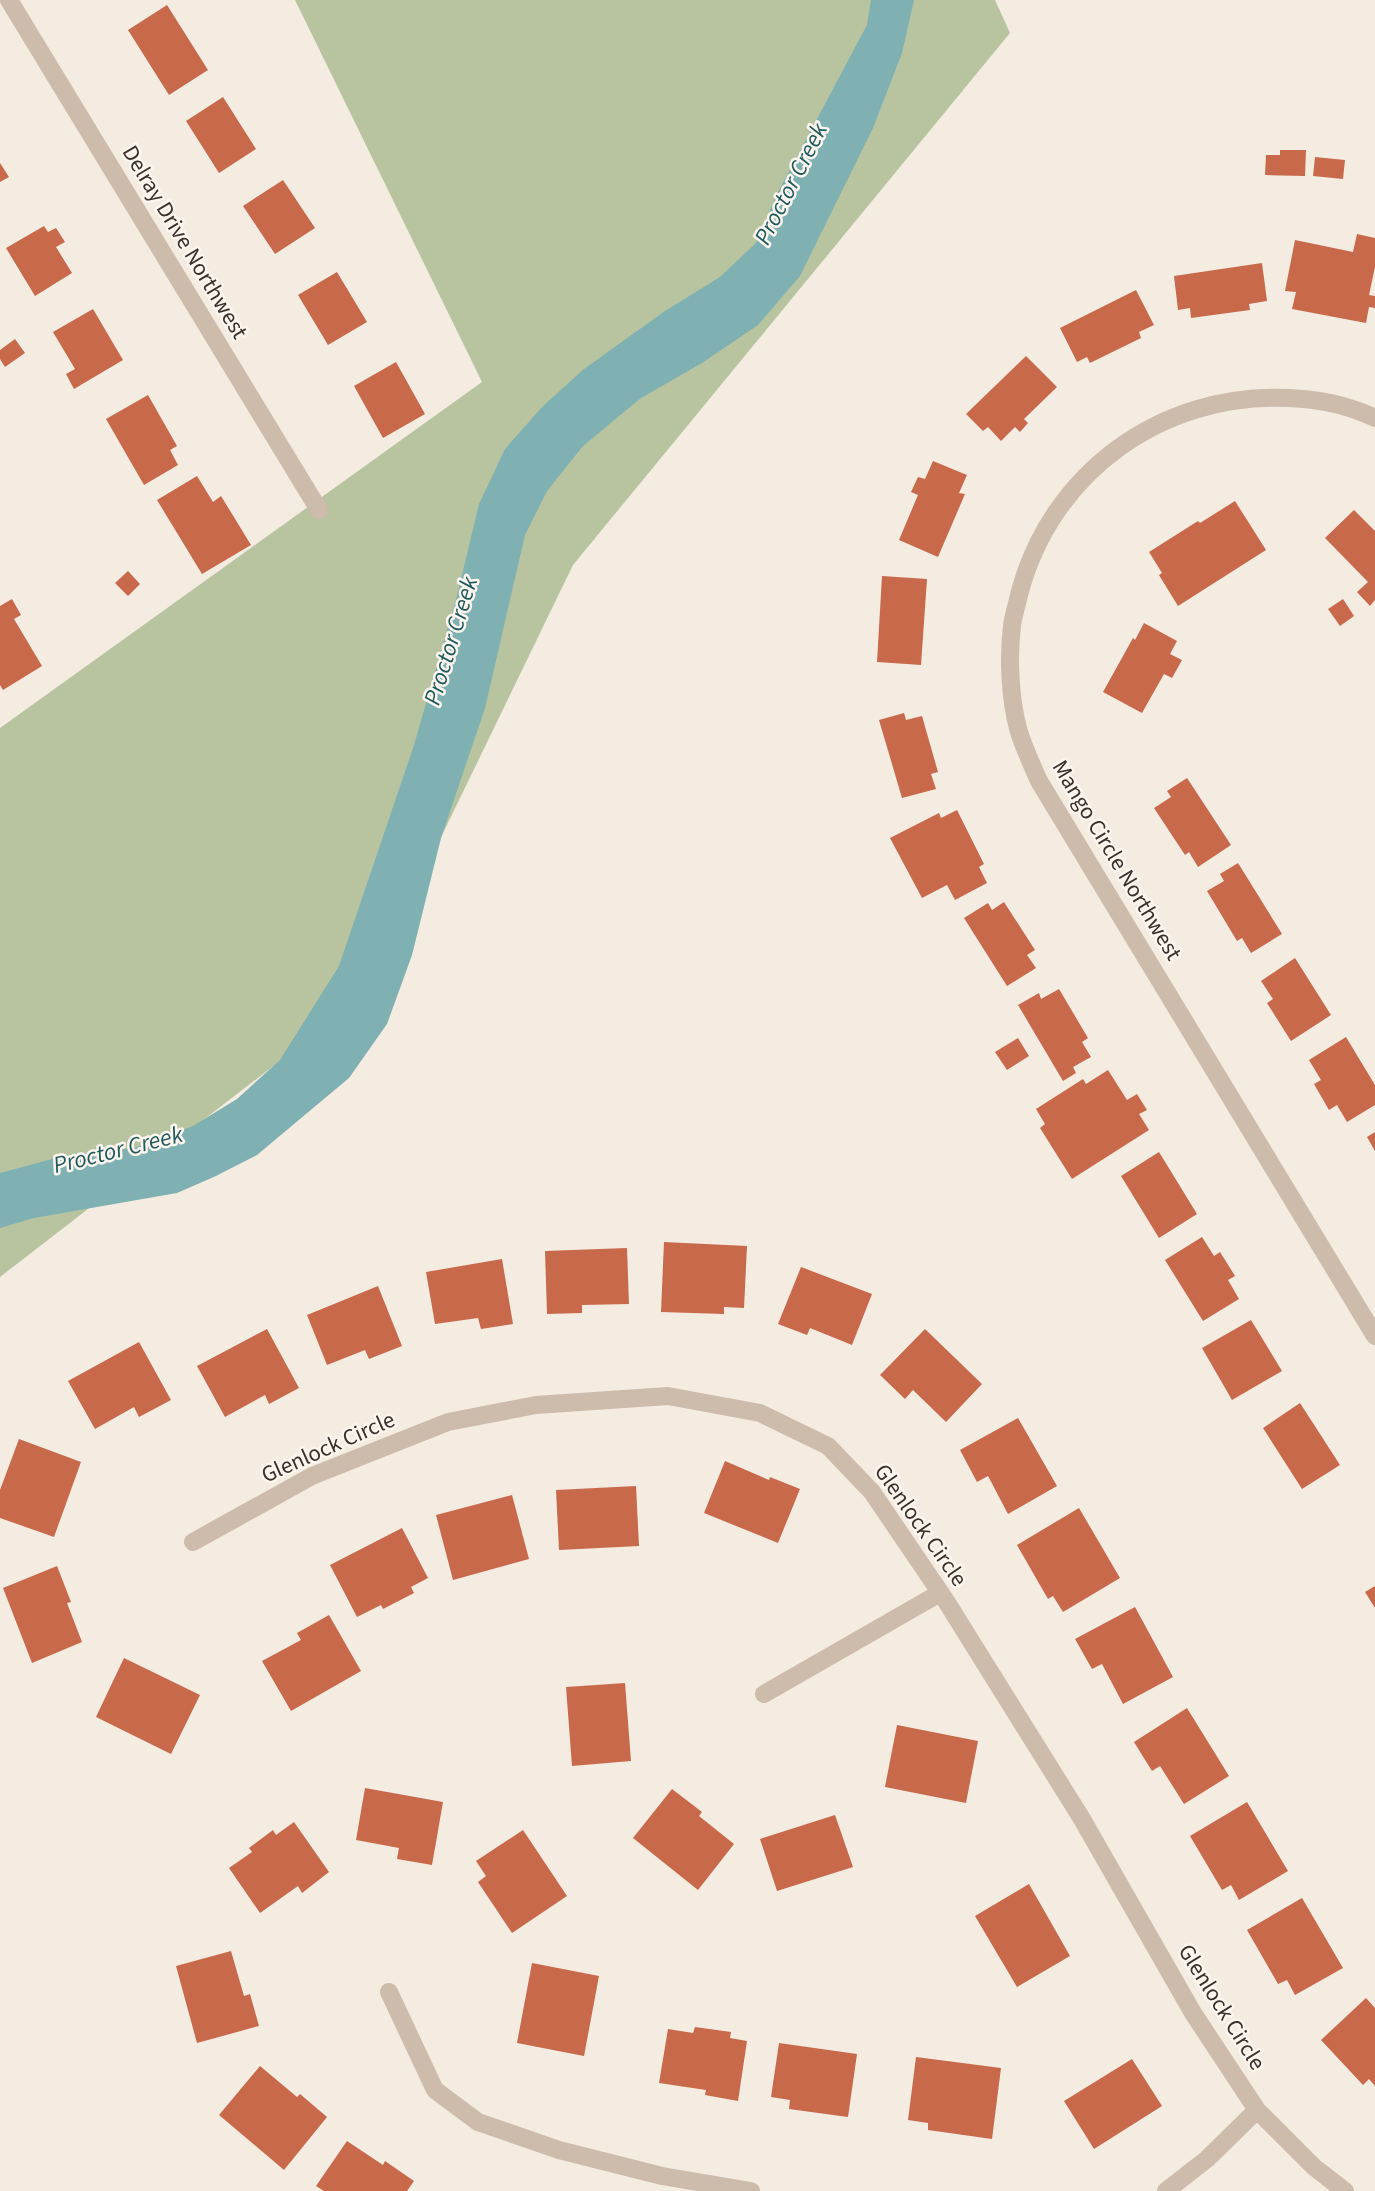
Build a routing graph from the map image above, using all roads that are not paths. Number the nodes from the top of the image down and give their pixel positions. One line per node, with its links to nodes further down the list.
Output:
1 (9, 0): 3 (street, Delray Drive Northwest)
2 (1375, 418): 4 (street, Mango Circle Northwest)
3 (319, 510)
4 (1375, 1336)
5 (193, 1542): 6 (street, Glenlock Circle)
6 (940, 1593): 7 (street); 9 (street, Glenlock Circle)
7 (764, 1694)
8 (389, 1992): 10 (street)
9 (1257, 2110): 11 (street); 12 (street, Glenlock Circle)
10 (751, 2191)
11 (1166, 2191)
12 (1345, 2191)

